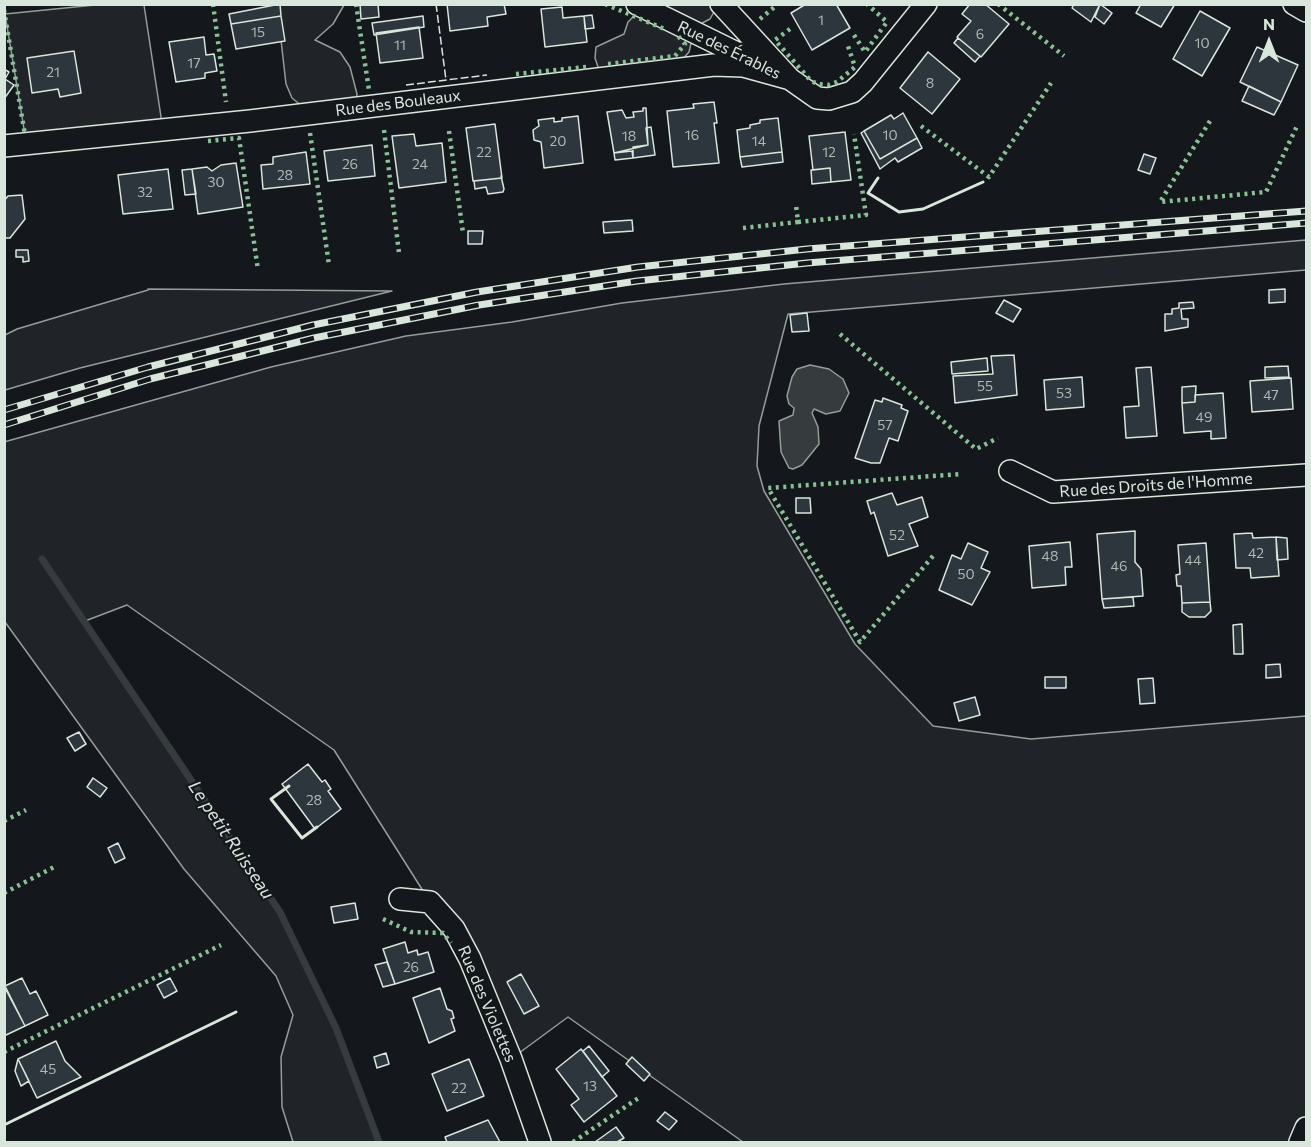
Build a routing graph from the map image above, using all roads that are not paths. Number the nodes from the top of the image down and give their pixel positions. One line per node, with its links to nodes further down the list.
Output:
1 (637, 4): 6 (street, Rue des Érables)
2 (926, 4): 6 (street, Rue des Bouleaux)
3 (1294, 4): 5 (street)
4 (724, 8): 6 (street, Rue des Bouleaux)
5 (1306, 11)
6 (790, 79): 7 (street, Rue des Bouleaux)
7 (4, 146)
8 (1010, 471): 9 (street, Rue des Droits de l'Homme)
9 (1306, 475)
10 (400, 899): 12 (street, Rue des Violettes)
11 (1306, 1128): 13 (street)
12 (540, 1143)
13 (1300, 1143)

